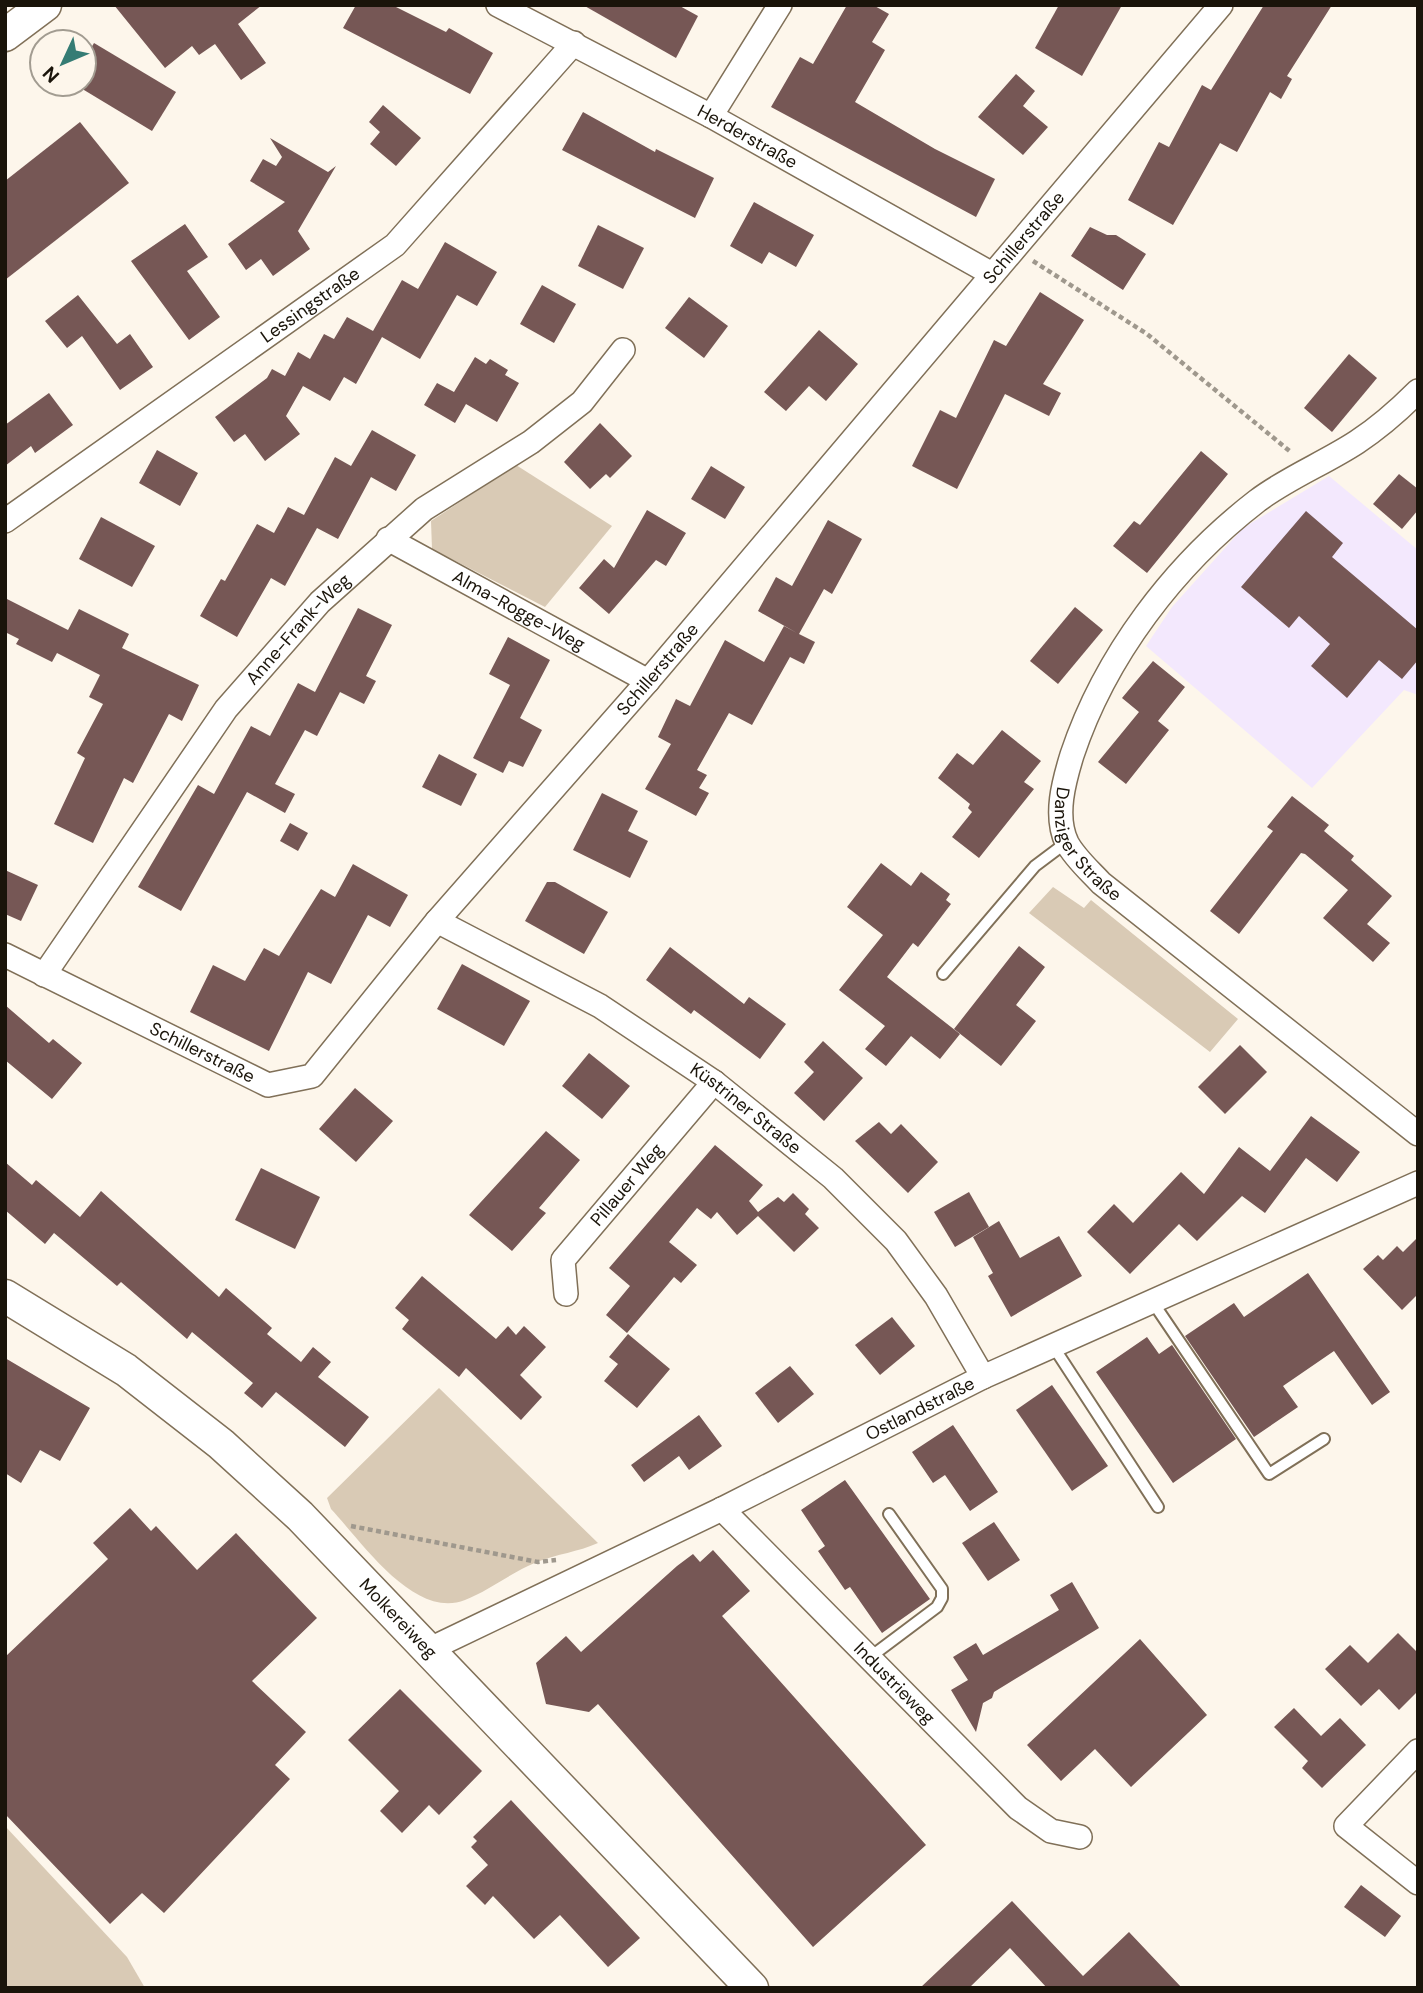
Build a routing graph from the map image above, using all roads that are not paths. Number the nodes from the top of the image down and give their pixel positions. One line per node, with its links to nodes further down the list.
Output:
1 (45, 5): 5 (main road)
2 (498, 5): 6 (street, Herderstraße)
3 (780, 5): 7 (street)
4 (1221, 5): 8 (street, Schillerstraße)
5 (5, 35)
6 (574, 43): 7 (street, Herderstraße); 11 (street, Lessingstraße)
7 (711, 116): 8 (street, Herderstraße)
8 (992, 274): 13 (street, Schillerstraße)
9 (624, 350): 12 (street, Anne-Frank-Weg)
10 (1418, 391): 14 (street, Danziger Straße)
11 (5, 521)
12 (388, 539): 13 (street, Alma-Rogge-Weg); 18 (street, Anne-Frank-Weg)
13 (648, 681): 15 (street, Schillerstraße)
14 (1067, 842): 17 (lane); 20 (street, Danziger Straße)
15 (438, 921): 18 (street, Schillerstraße); 19 (street, Küstriner Straße)
16 (5, 955): 18 (street, Schillerstraße)
17 (943, 974)
18 (44, 975)
19 (715, 1082): 22 (street, Pillauer Weg); 26 (street, Küstriner Straße)
20 (1418, 1134)
21 (1418, 1183): 24 (street, Ostlandstraße)
22 (566, 1294)
23 (5, 1296): 31 (main road, Molkereiweg)
24 (1152, 1301): 25 (street, Ostlandstraße); 27 (lane)
25 (1053, 1346): 26 (street, Ostlandstraße); 28 (lane)
26 (983, 1377): 29 (street, Ostlandstraße)
27 (1324, 1439)
28 (1158, 1507)
29 (722, 1509): 31 (street, Ostlandstraße); 32 (street, Industrieweg)
30 (889, 1514): 32 (lane)
31 (428, 1650): 36 (main road, Molkereiweg)
32 (869, 1658): 34 (street, Industrieweg)
33 (1418, 1751): 35 (street)
34 (1080, 1837)
35 (1418, 1883)
36 (752, 1988)

